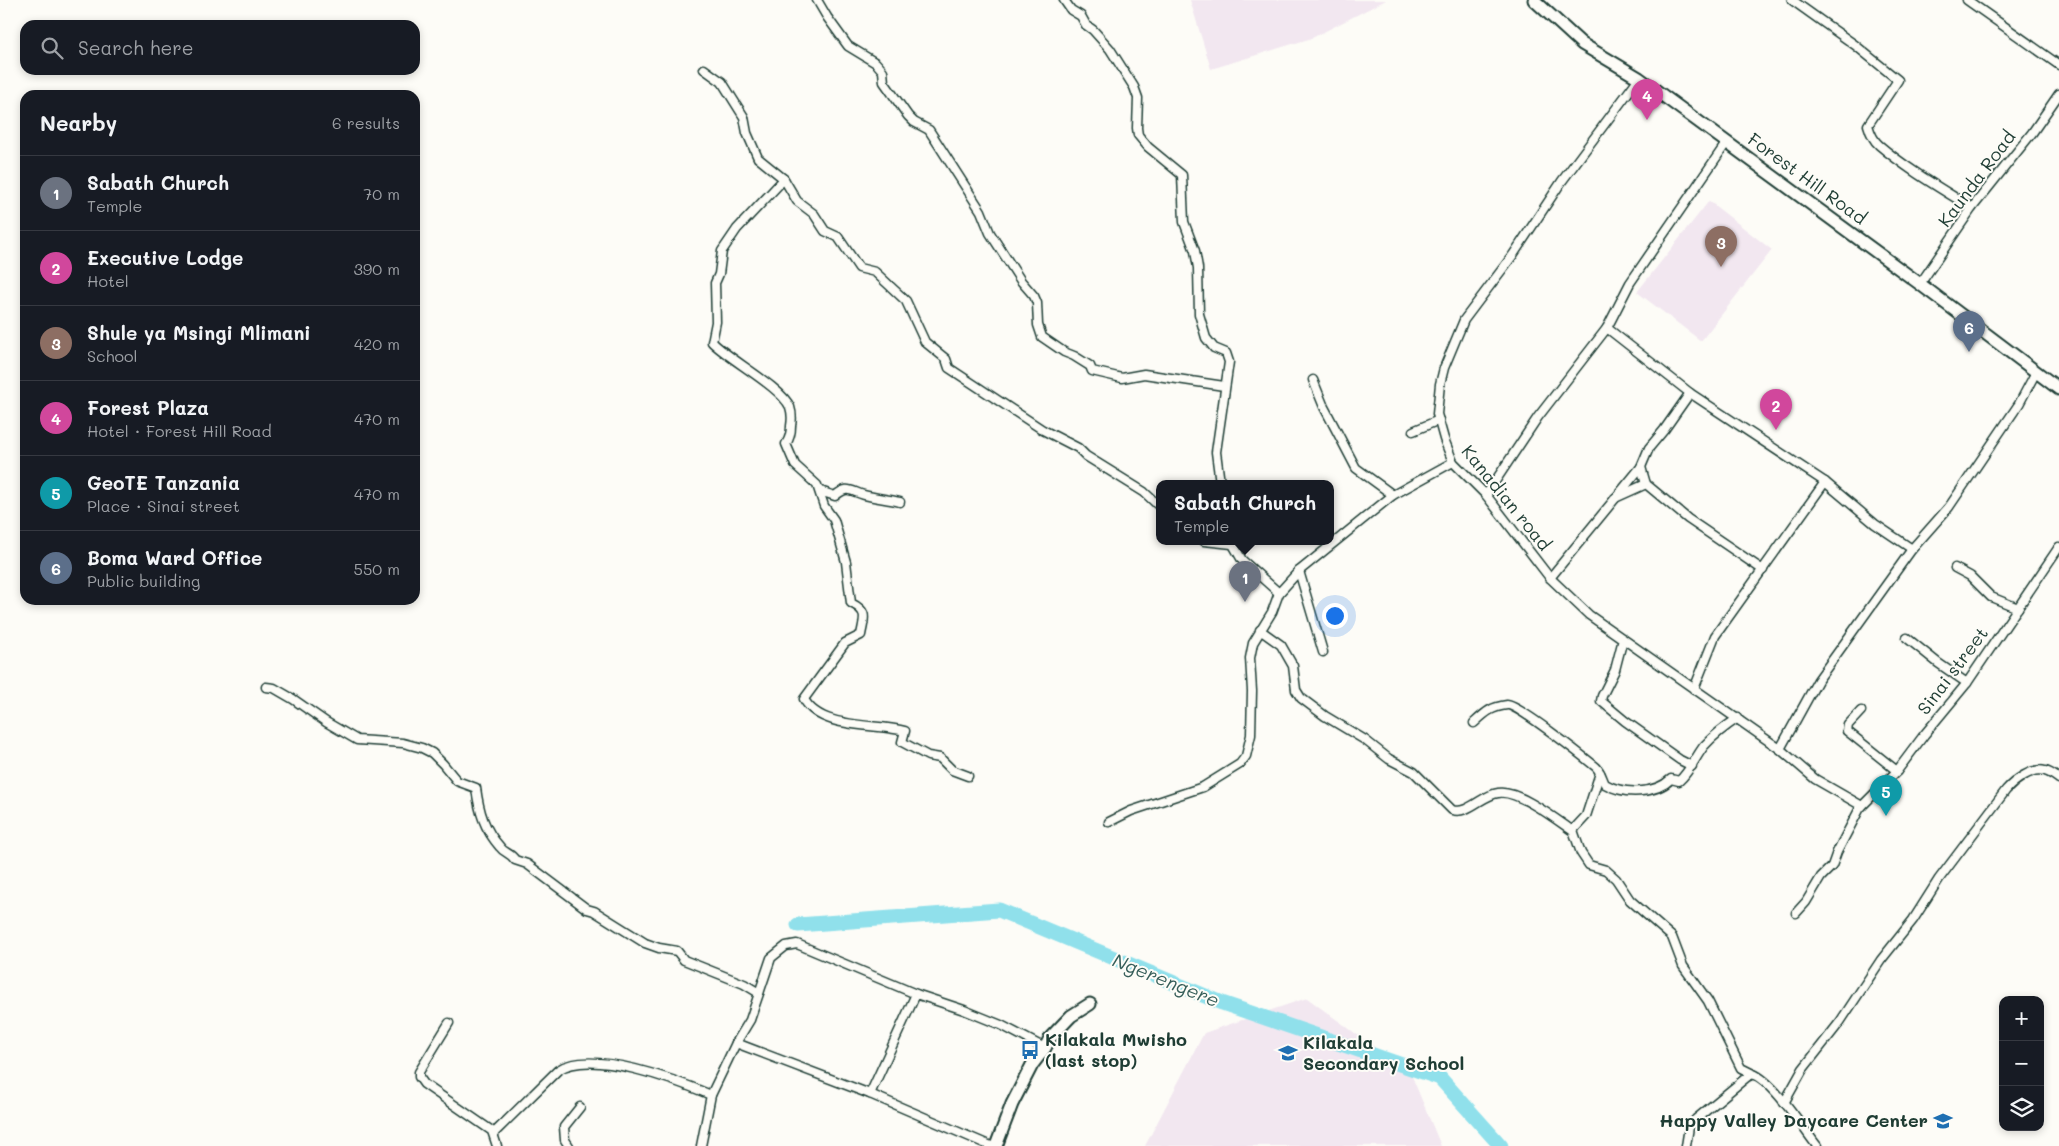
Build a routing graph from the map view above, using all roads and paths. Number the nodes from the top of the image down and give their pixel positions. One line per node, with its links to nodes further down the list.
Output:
1 (817, 0): 17 (street)
2 (1064, 0): 17 (street)
3 (1534, 0): 8 (street, Forest Hill Road)
4 (1792, 0): 12 (street)
5 (1967, 0): 6 (street)
6 (2059, 65)
7 (704, 69): 11 (street)
8 (1639, 78): 10 (street, Forest Hill Road); 20 (street, Kanadian road)
9 (2059, 94): 12 (street, Kaunda Road)
10 (1727, 142): 13 (street, Forest Hill Road); 14 (street)
11 (784, 179): 27 (street); 32 (street)
12 (1972, 208): 13 (street, Kaunda Road)
13 (1920, 284): 15 (street, Forest Hill Road)
14 (1607, 328): 19 (street); 29 (street)
15 (2036, 372): 18 (street, Forest Hill Road); 37 (street)
16 (1313, 380): 28 (street)
17 (1224, 386): 24 (street)
18 (2059, 388)
19 (1690, 393): 23 (street); 25 (street)
20 (1440, 420): 21 (street); 22 (street, Kanadian road)
21 (1413, 430)
22 (1453, 462): 28 (street); 29 (street, Kanadian road)
23 (1641, 467): 26 (street); 30 (street)
24 (1220, 480)
25 (1826, 482): 37 (street); 39 (street)
26 (1646, 484): 30 (street); 39 (street)
27 (820, 491): 31 (street); 58 (street)
28 (1394, 495): 33 (street)
29 (1486, 495): 41 (street, Kanadian road)
30 (1614, 499): 41 (street)
31 (900, 502)
32 (1156, 503)
33 (1334, 543)
34 (1233, 545): 42 (street)
35 (1332, 545): 40 (street)
36 (2059, 547): 43 (street, Sinai street)
37 (1912, 549): 54 (street)
38 (1954, 568): 43 (street)
39 (1763, 570): 50 (street)
40 (1299, 571): 42 (street); 47 (street)
41 (1550, 578): 46 (street, Kanadian road)
42 (1280, 593): 44 (street)
43 (2018, 608): 48 (street, Sinai street)
44 (1260, 630): 61 (street); 62 (street)
45 (1907, 638): 48 (street)
46 (1623, 639): 50 (street, Kanadian road); 55 (street)
47 (1323, 652)
48 (1967, 683): 56 (street, Sinai street)
49 (266, 687): 64 (street)
50 (1694, 689): 52 (street, Kanadian road)
51 (1861, 711): 56 (street)
52 (1738, 718): 54 (street, Kanadian road); 55 (street)
53 (1474, 723): 57 (street)
54 (1780, 749): 60 (street, Kanadian road)
55 (1692, 766): 57 (street)
56 (1897, 771): 60 (street, Sinai street)
57 (1600, 772): 62 (street)
58 (968, 776)
59 (2059, 779): 73 (street)
60 (1862, 806): 63 (street, Sinai street)
61 (1109, 822)
62 (1573, 831): 70 (street)
63 (1796, 913)
64 (759, 993): 65 (street); 68 (street)
65 (916, 994): 69 (street); 71 (street)
66 (1090, 1004): 69 (street)
67 (449, 1023): 75 (street)
68 (736, 1043): 71 (street); 72 (street)
69 (1045, 1048): 80 (street)
70 (1755, 1075): 73 (street); 81 (street)
71 (870, 1094): 79 (street)
72 (711, 1095): 75 (street); 78 (street)
73 (1784, 1104): 82 (street)
74 (580, 1107): 77 (street)
75 (494, 1134): 76 (street)
76 (497, 1146)
77 (569, 1146)
78 (702, 1146)
79 (991, 1146)
80 (996, 1146)
81 (1686, 1146)
82 (1817, 1146)

